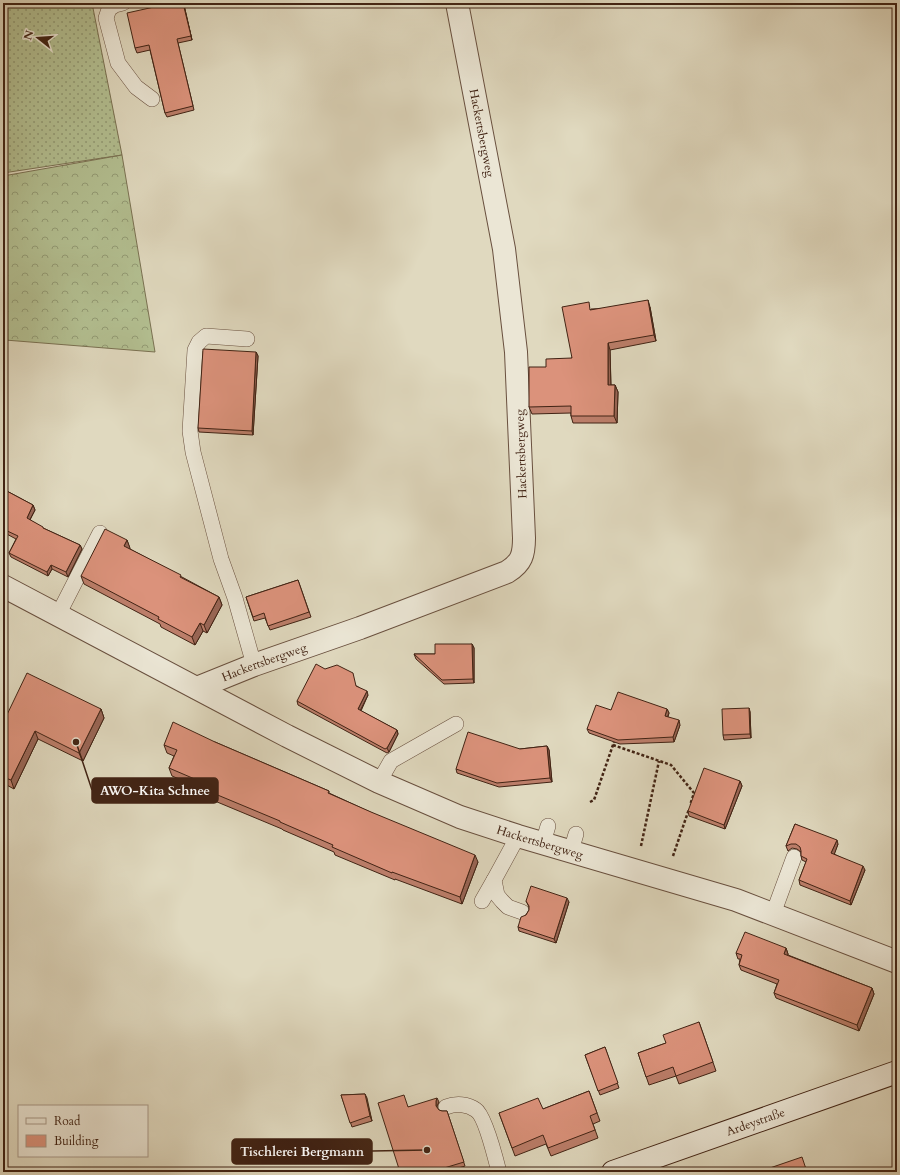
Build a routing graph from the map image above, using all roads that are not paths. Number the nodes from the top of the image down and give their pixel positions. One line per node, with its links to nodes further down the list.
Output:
1 (123, 3): 3 (lane)
2 (457, 3): 8 (street, Hackertsbergweg)
3 (152, 99)
4 (247, 339): 8 (lane)
5 (100, 533): 7 (lane)
6 (3, 586): 7 (street, Hackertsbergweg)
7 (58, 615): 9 (street, Hackertsbergweg)
8 (254, 665): 9 (street, Hackertsbergweg)
9 (197, 688): 11 (street, Hackertsbergweg)
10 (456, 724): 11 (lane)
11 (379, 782): 12 (street, Hackertsbergweg)
12 (518, 836): 14 (lane); 17 (street, Hackertsbergweg)
13 (794, 857): 17 (lane)
14 (494, 880): 15 (lane); 16 (lane)
15 (482, 902)
16 (522, 912)
17 (773, 914): 18 (street, Hackertsbergweg)
18 (897, 962)
19 (897, 1072): 21 (street, Ardeystraße)
20 (446, 1107): 22 (lane)
21 (625, 1170)
22 (499, 1172)

